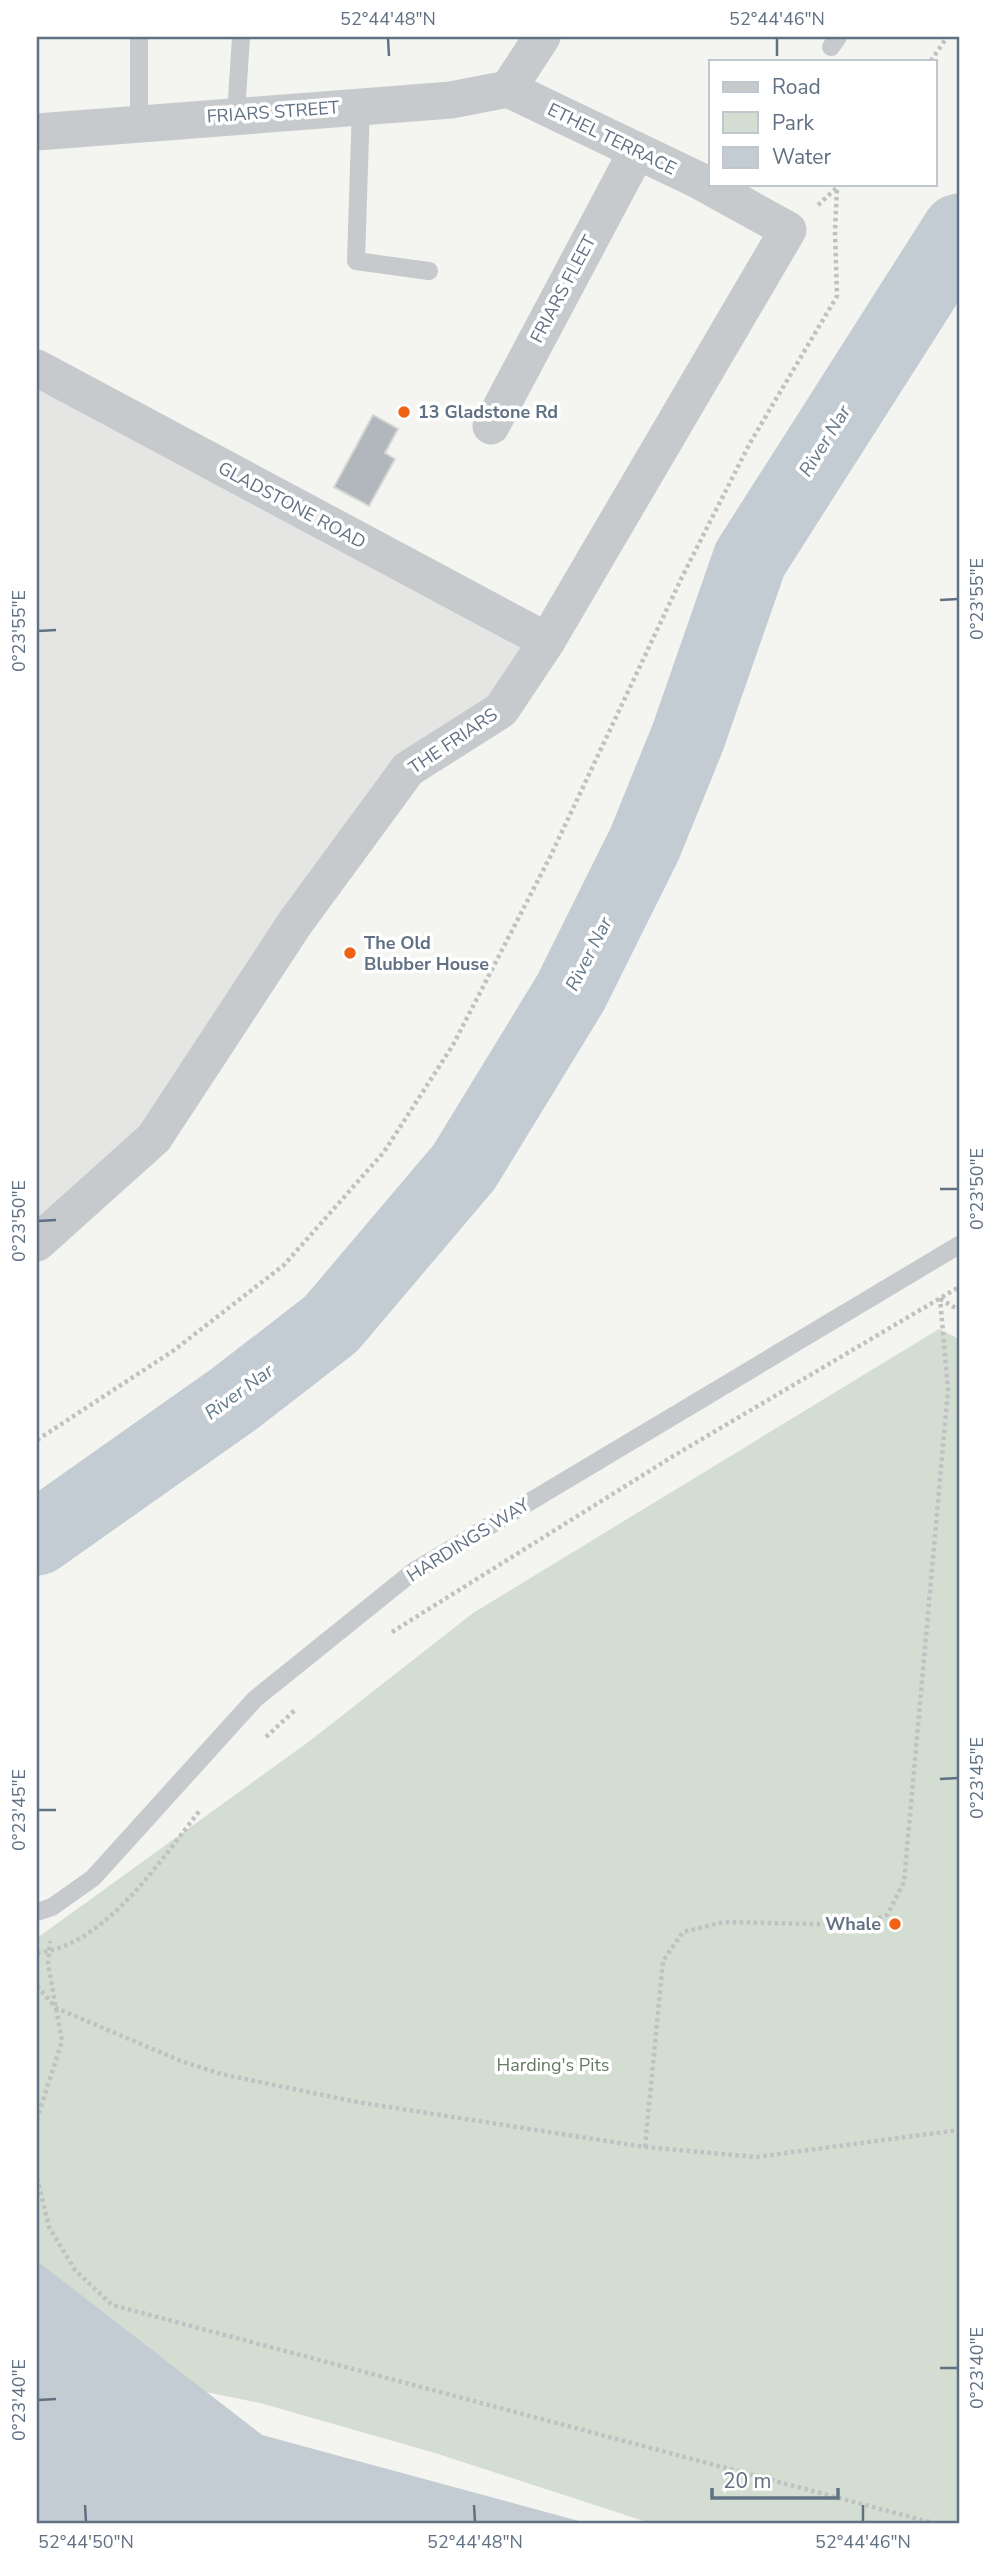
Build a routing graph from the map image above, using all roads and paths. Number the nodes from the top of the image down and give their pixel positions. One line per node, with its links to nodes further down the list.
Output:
1 (139, 37): 9 (lane)
2 (241, 37): 8 (lane)
3 (542, 37): 6 (street)
4 (947, 37): 5 (path)
5 (932, 60)
6 (509, 89): 7 (street, FRIARS STREET); 11 (street, ETHEL TERRACE)
7 (361, 106): 8 (street, FRIARS STREET); 14 (lane)
8 (236, 114): 9 (street, FRIARS STREET)
9 (139, 122): 10 (street, FRIARS STREET)
10 (37, 132)
11 (636, 153): 13 (street, ETHEL TERRACE); 16 (street, FRIARS FLEET)
12 (837, 189): 23 (path)
13 (788, 230): 17 (street, THE FRIARS)
14 (429, 271)
15 (37, 368): 17 (street, GLADSTONE ROAD)
16 (491, 426)
17 (547, 641): 18 (street, THE FRIARS)
18 (37, 1243)
19 (959, 1245): 28 (lane, HARDINGS WAY)
20 (959, 1287): 21 (path)
21 (940, 1299): 22 (path); 24 (path); 35 (path)
22 (959, 1310)
23 (37, 1440)
24 (384, 1638)
25 (305, 1701): 26 (path)
26 (258, 1746)
27 (203, 1806): 29 (path)
28 (44, 1909): 29 (path)
29 (49, 1952): 30 (path); 32 (path)
30 (37, 1953)
31 (37, 1986): 32 (path)
32 (56, 2008): 34 (path); 35 (path)
33 (959, 2130): 35 (path)
34 (37, 2134)
35 (645, 2147)
36 (37, 2178): 37 (path)
37 (937, 2524)

